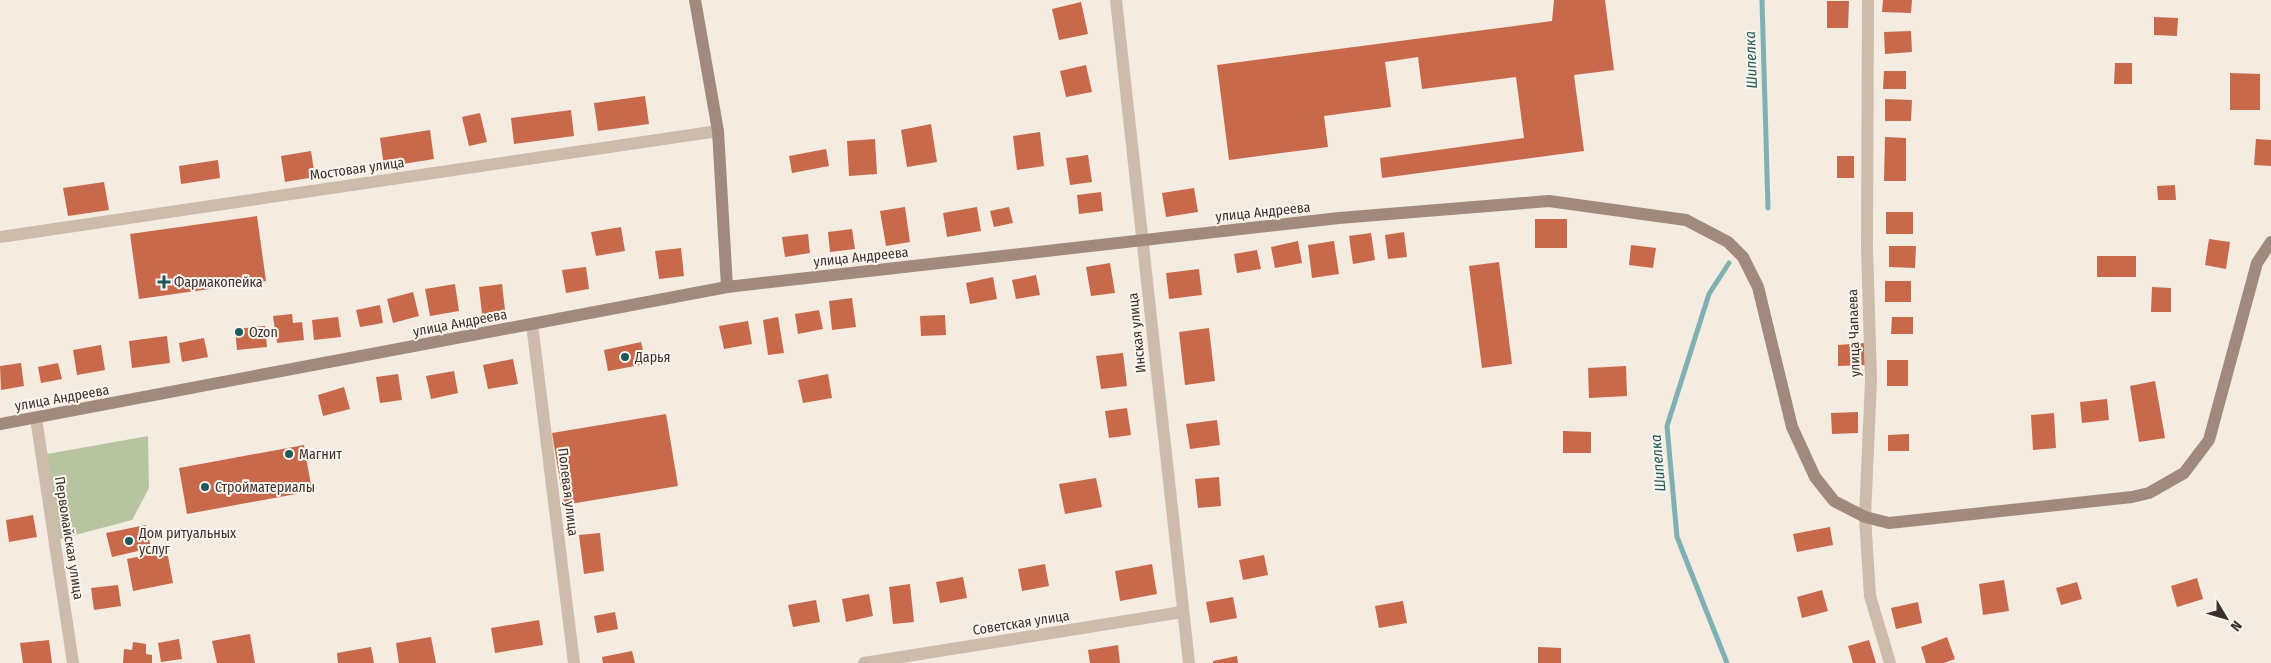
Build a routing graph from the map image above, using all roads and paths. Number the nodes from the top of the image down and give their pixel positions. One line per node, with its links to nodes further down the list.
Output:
1 (695, 0): 4 (street)
2 (1116, 0): 6 (street, Инская улица)
3 (1868, 0): 12 (street, улица Чапаева)
4 (718, 131): 5 (street, Мостовая улица); 8 (street)
5 (0, 237)
6 (1142, 240): 8 (street, улица Андреева); 12 (street, улица Андреева); 13 (street, Инская улица)
7 (2271, 242): 12 (street)
8 (727, 287): 9 (street, улица Андреева)
9 (532, 324): 10 (street, улица Андреева); 15 (street, Полевая улица)
10 (36, 418): 11 (street, улица Андреева); 14 (street, Первомайская улица)
11 (0, 424)
12 (1865, 517): 18 (street, улица Чапаева)
13 (1182, 612): 16 (street, Советская улица); 17 (street, Инская улица)
14 (73, 663)
15 (574, 663)
16 (864, 663)
17 (1189, 663)
18 (1890, 663)

